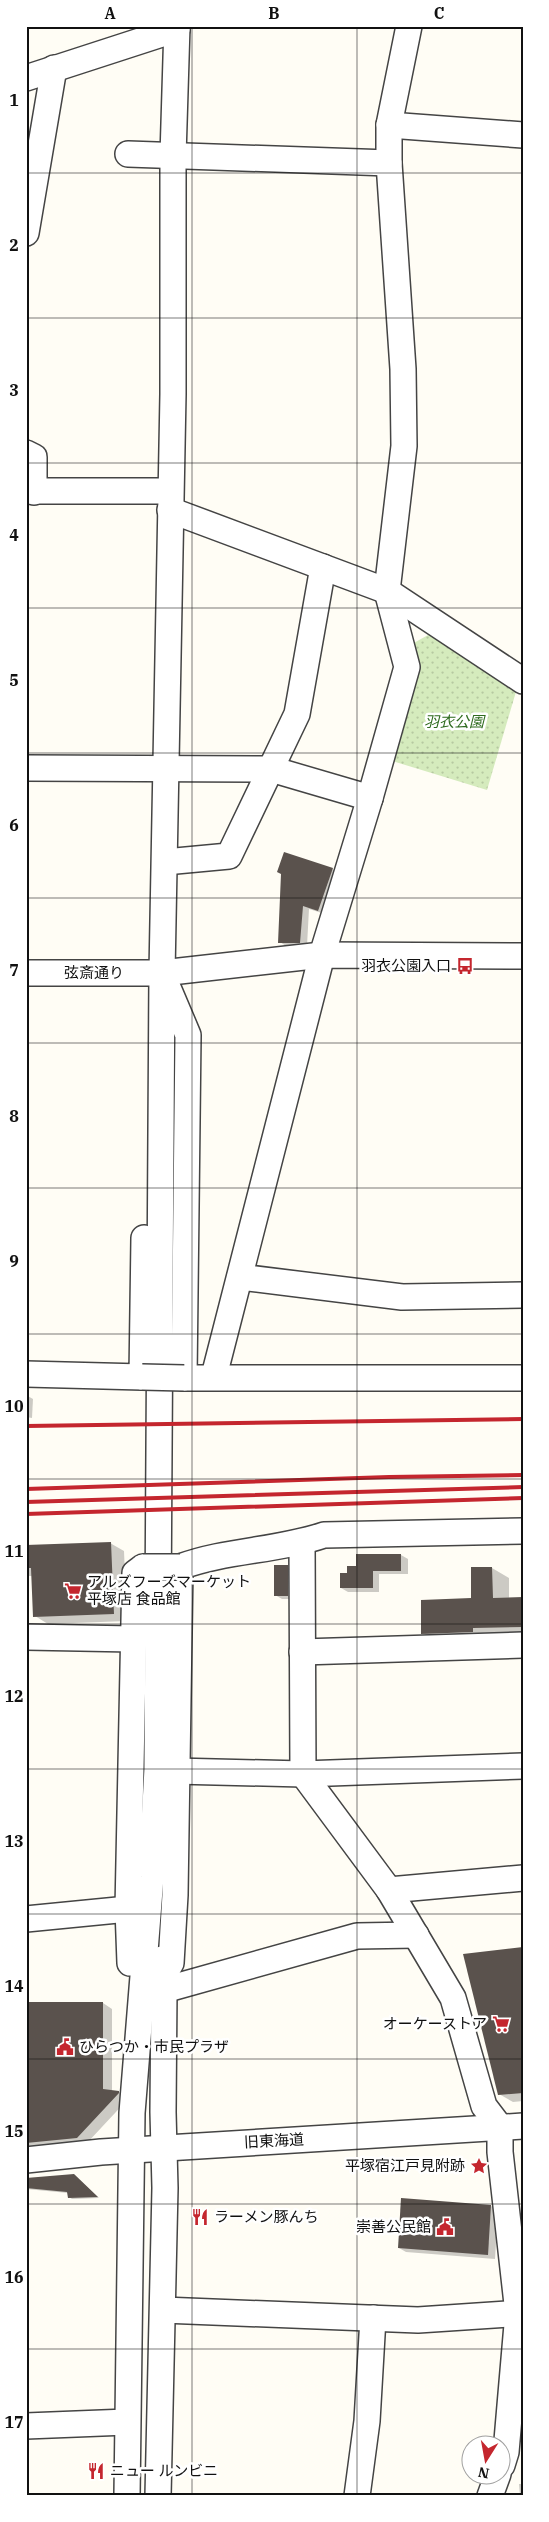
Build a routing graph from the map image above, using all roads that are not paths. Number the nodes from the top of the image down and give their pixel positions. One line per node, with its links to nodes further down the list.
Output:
1 (409, 26): 5 (street)
2 (177, 28): 3 (street); 8 (street)
3 (54, 68): 4 (street); 10 (street)
4 (26, 78)
5 (389, 125): 6 (street); 9 (street)
6 (523, 135)
7 (128, 154): 8 (street)
8 (173, 156): 9 (street); 14 (street)
9 (389, 163): 16 (street)
10 (30, 187): 11 (street)
11 (26, 233)
12 (26, 453): 13 (street)
13 (30, 492): 14 (street)
14 (170, 500): 15 (street); 19 (street)
15 (323, 567): 16 (street); 20 (street)
16 (387, 591): 17 (street); 21 (street)
17 (523, 681)
18 (26, 768): 19 (street)
19 (166, 768): 20 (street); 22 (street)
20 (271, 769): 21 (street); 22 (street)
21 (370, 798): 23 (street)
22 (164, 862): 26 (street)
23 (322, 955): 24 (street, 弦斎通り); 26 (street, 弦斎通り); 27 (street)
24 (523, 956)
25 (26, 973): 26 (street, 弦斎通り)
26 (162, 974): 31 (street); 32 (street); 44 (street)
27 (240, 1277): 28 (street); 30 (street)
28 (523, 1295)
29 (26, 1374): 31 (street)
30 (214, 1376): 32 (street); 33 (street)
31 (142, 1377): 32 (street, bridge)
32 (184, 1378)
33 (523, 1378)
34 (523, 1531): 35 (street)
35 (302, 1542): 36 (street); 40 (street)
36 (180, 1567): 38 (street, bridge); 42 (street)
37 (26, 1638): 38 (street)
38 (133, 1639): 47 (street)
39 (523, 1645): 40 (street)
40 (302, 1652): 43 (street)
41 (523, 1766): 43 (street)
42 (175, 1771): 43 (street); 50 (street)
43 (303, 1774): 46 (street)
44 (151, 1877): 47 (street); 50 (street); 51 (street)
45 (523, 1878): 46 (street)
46 (390, 1890): 49 (street)
47 (128, 1909): 48 (street); 51 (street)
48 (26, 1919)
49 (416, 1935): 50 (street); 52 (street)
50 (164, 1983): 53 (street)
51 (134, 2070): 54 (street)
52 (511, 2127): 53 (street, 旧東海道); 57 (street)
53 (163, 2148): 54 (street, 旧東海道); 56 (street)
54 (133, 2150): 55 (street, 旧東海道); 59 (street)
55 (26, 2160)
56 (163, 2310): 58 (street); 64 (street)
57 (520, 2313): 58 (street); 61 (street)
58 (373, 2318): 65 (street)
59 (127, 2422): 60 (street); 63 (street)
60 (26, 2426)
61 (508, 2434)
62 (494, 2484): 66 (street)
63 (127, 2496)
64 (158, 2496)
65 (357, 2496)
66 (490, 2496)

